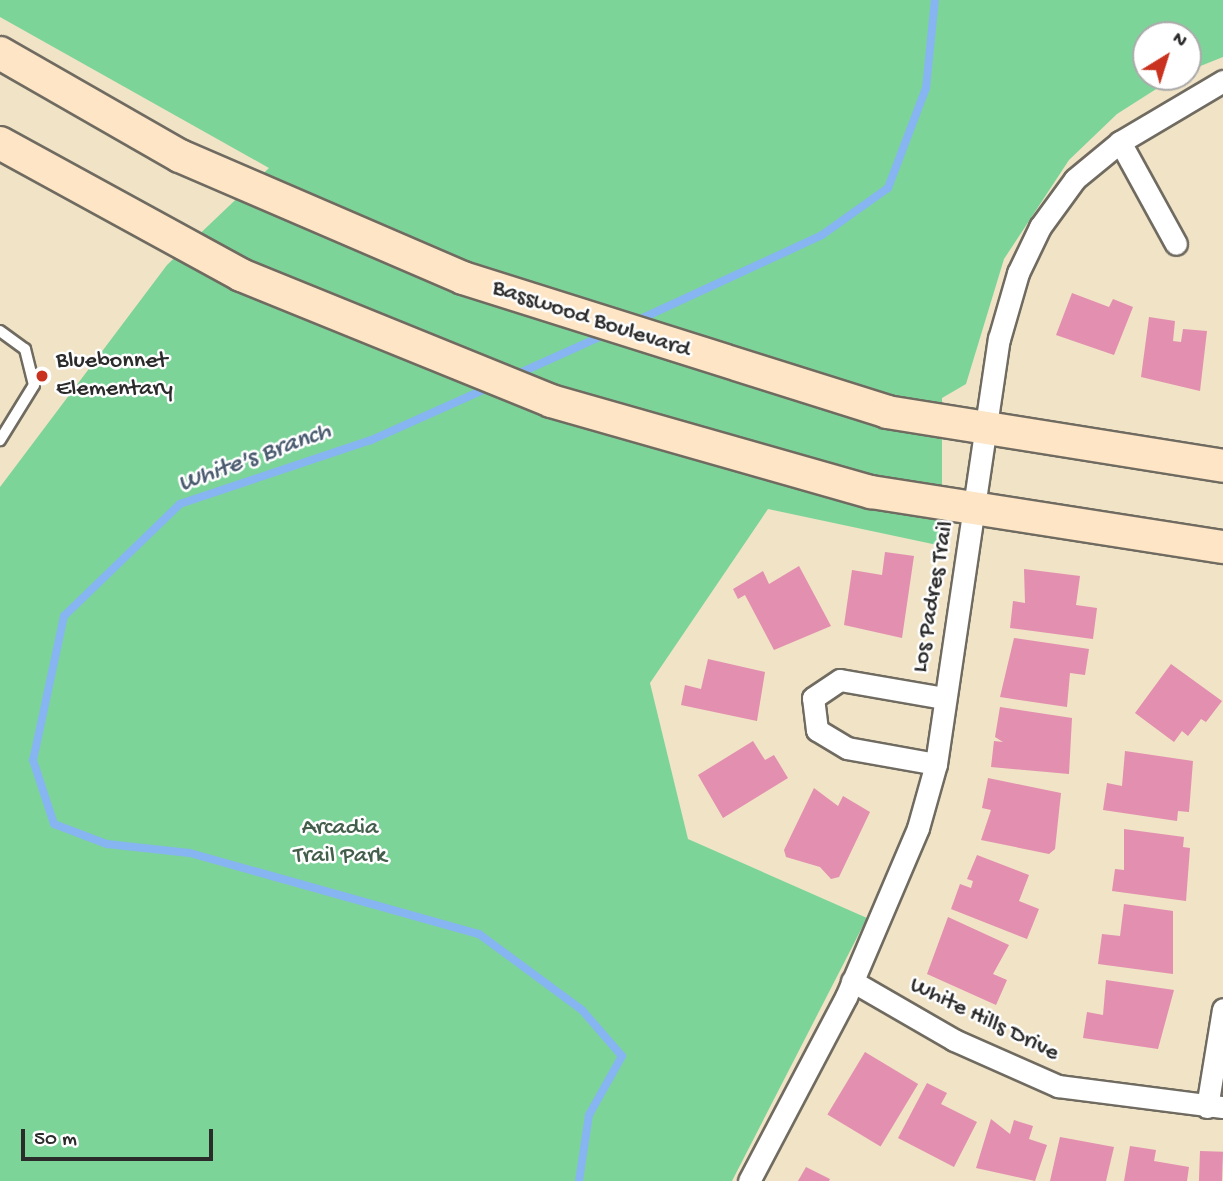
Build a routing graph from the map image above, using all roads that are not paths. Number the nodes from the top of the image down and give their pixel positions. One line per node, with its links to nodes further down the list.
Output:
1 (0, 53): 7 (main road, Basswood Boulevard)
2 (1223, 81): 3 (street, Los Padres Trail)
3 (1120, 142): 5 (street); 7 (street, Los Padres Trail)
4 (0, 143): 10 (main road)
5 (1176, 244)
6 (0, 331): 8 (lane)
7 (985, 432): 9 (main road, Basswood Boulevard); 10 (street, Los Padres Trail)
8 (0, 440)
9 (1223, 466)
10 (976, 510): 11 (main road); 12 (street, Los Padres Trail)
11 (1223, 547)
12 (944, 698): 13 (street, Los Padres Trail); 13 (street)
13 (936, 764): 14 (street, Los Padres Trail)
14 (852, 981): 16 (street, White Hills Drive); 17 (street, Los Padres Trail)
15 (1223, 1009): 16 (street)
16 (1215, 1107)
17 (750, 1181)

